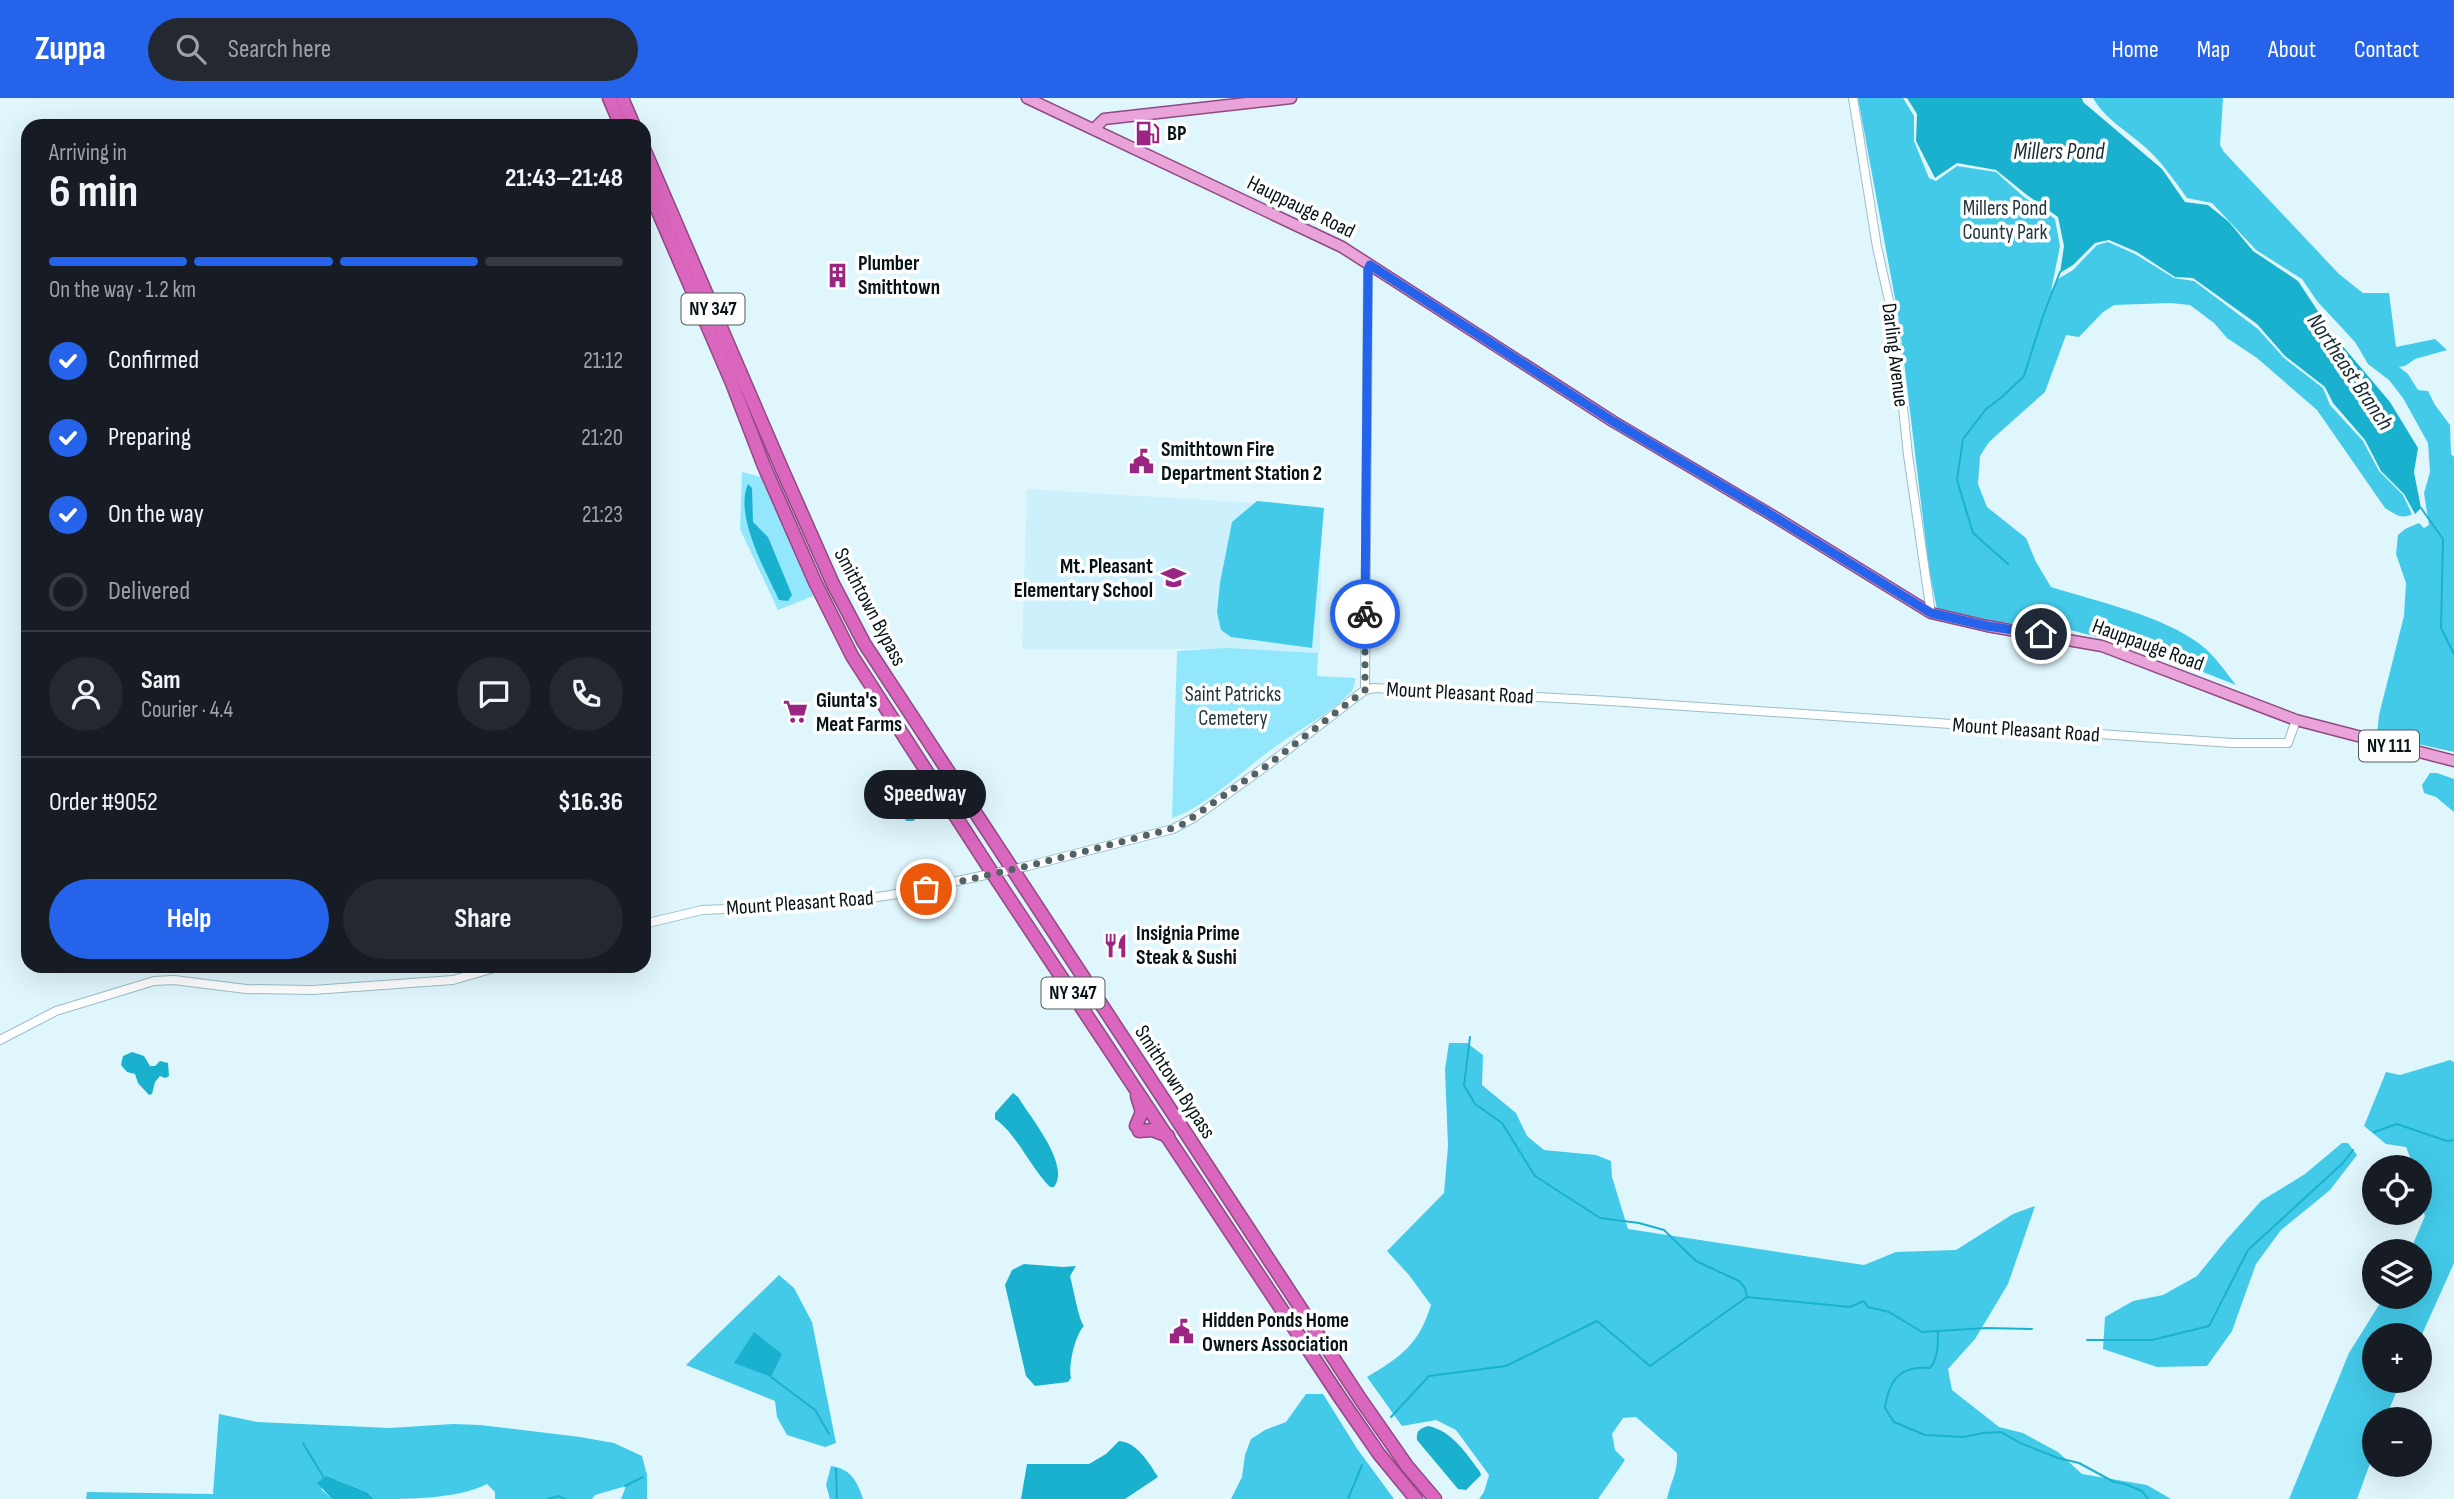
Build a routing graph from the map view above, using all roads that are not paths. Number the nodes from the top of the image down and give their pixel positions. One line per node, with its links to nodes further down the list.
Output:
1 (609, 98): 6 (highway)
2 (622, 98): 7 (highway)
3 (1027, 98): 8 (main road, NY 111)
4 (1291, 98): 8 (main road)
5 (1853, 98): 12 (street, Darling Avenue)
6 (618, 119)
7 (631, 119)
8 (1094, 128): 11 (main road, Hauppauge Road / NY 111)
9 (651, 165): 16 (highway, Smithtown Bypass / NY 347)
10 (651, 195): 17 (highway, Smithtown Bypass / NY 347)
11 (1370, 265): 12 (main road, Hauppauge Road / NY 111); 13 (street)
12 (1931, 613): 14 (main road, Hauppauge Road / NY 111)
13 (1365, 690): 14 (street, Mount Pleasant Road); 16 (street, Mount Pleasant Road)
14 (2296, 720): 15 (main road, Hauppauge Road / NY 111)
15 (2454, 761)
16 (1012, 870): 17 (street, Mount Pleasant Road); 24 (highway, Smithtown Bypass / NY 347)
17 (993, 874): 18 (street, Mount Pleasant Road); 21 (highway, Smithtown Bypass / NY 347)
18 (651, 922)
19 (477, 973): 20 (street)
20 (0, 1040)
21 (1133, 1083): 22 (highway, Smithtown Bypass / NY 347); 22 (highway)
22 (1168, 1136): 23 (highway, Smithtown Bypass / NY 347)
23 (1416, 1499)
24 (1435, 1499)

